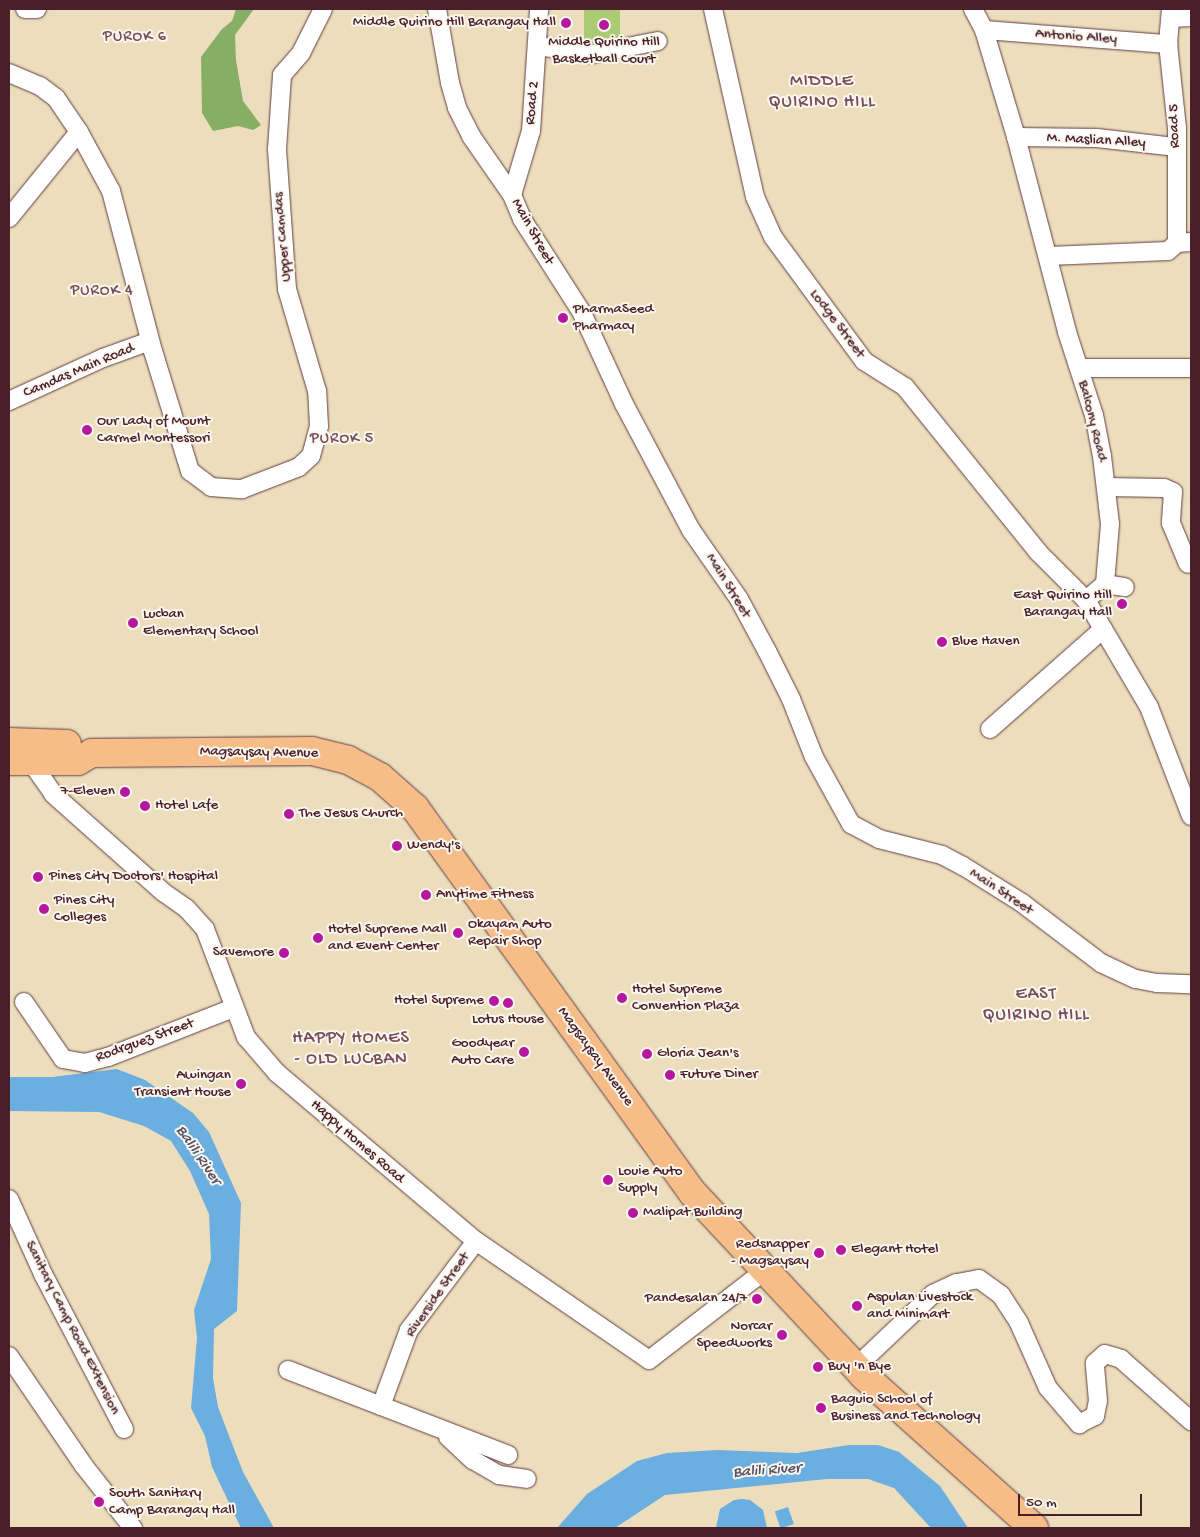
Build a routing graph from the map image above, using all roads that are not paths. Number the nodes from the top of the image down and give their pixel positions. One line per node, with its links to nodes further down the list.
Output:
1 (25, 9): 2 (street)
2 (37, 9)
3 (323, 9): 22 (street, Upper Camdas)
4 (436, 9): 18 (street, Main Street)
5 (539, 9): 13 (street, Road 2)
6 (713, 9): 30 (street, Lodge Street)
7 (973, 9): 10 (street, Balcony Road)
8 (1171, 13): 9 (street); 12 (street, Road 5)
9 (1191, 17)
10 (984, 30): 12 (street, Antonio Alley); 16 (street, Balcony Road)
11 (658, 41): 13 (street)
12 (1168, 44): 17 (street, Road 5)
13 (538, 46): 18 (street, Road 2)
14 (9, 73): 15 (street)
15 (80, 132): 19 (street); 22 (street)
16 (1016, 137): 17 (street, M. Maslian Alley); 21 (street, Balcony Road)
17 (1176, 147): 20 (street, Road 5)
18 (512, 195): 37 (street, Main Street)
19 (9, 218)
20 (1184, 242): 21 (street)
21 (1049, 256): 23 (street, Balcony Road)
22 (150, 341): 25 (street, Camdas Main Road)
23 (1079, 368): 24 (street); 26 (street, Balcony Road)
24 (1191, 368)
25 (9, 401)
26 (1106, 487): 27 (street); 28 (street, Balcony Road)
27 (1188, 564)
28 (1105, 584): 29 (street); 30 (street)
29 (1125, 587)
30 (1086, 600): 31 (street)
31 (1103, 629): 32 (street); 36 (street)
32 (990, 729)
33 (9, 742): 34 (highway, Magsaysay Avenue)
34 (92, 753): 35 (highway, Magsaysay Avenue); 42 (highway, Magsaysay Avenue)
35 (20, 762): 39 (street, Happy Homes Road)
36 (1191, 816)
37 (1191, 984)
38 (24, 1002): 39 (street, Rodrguez Street)
39 (234, 1008): 41 (street, Happy Homes Road)
40 (9, 1199): 48 (street, Sanitary Camp Road Extension)
41 (476, 1241): 42 (street, Happy Homes Road); 46 (street, Riverside Street)
42 (764, 1271): 44 (highway, Magsaysay Avenue)
43 (9, 1356): 52 (street)
44 (856, 1366): 47 (street); 53 (highway, Magsaysay Avenue)
45 (288, 1370): 46 (street)
46 (381, 1406): 49 (street)
47 (1191, 1421)
48 (124, 1429)
49 (442, 1431): 50 (street); 51 (street)
50 (508, 1455)
51 (527, 1479)
52 (133, 1528)
53 (1034, 1528)

